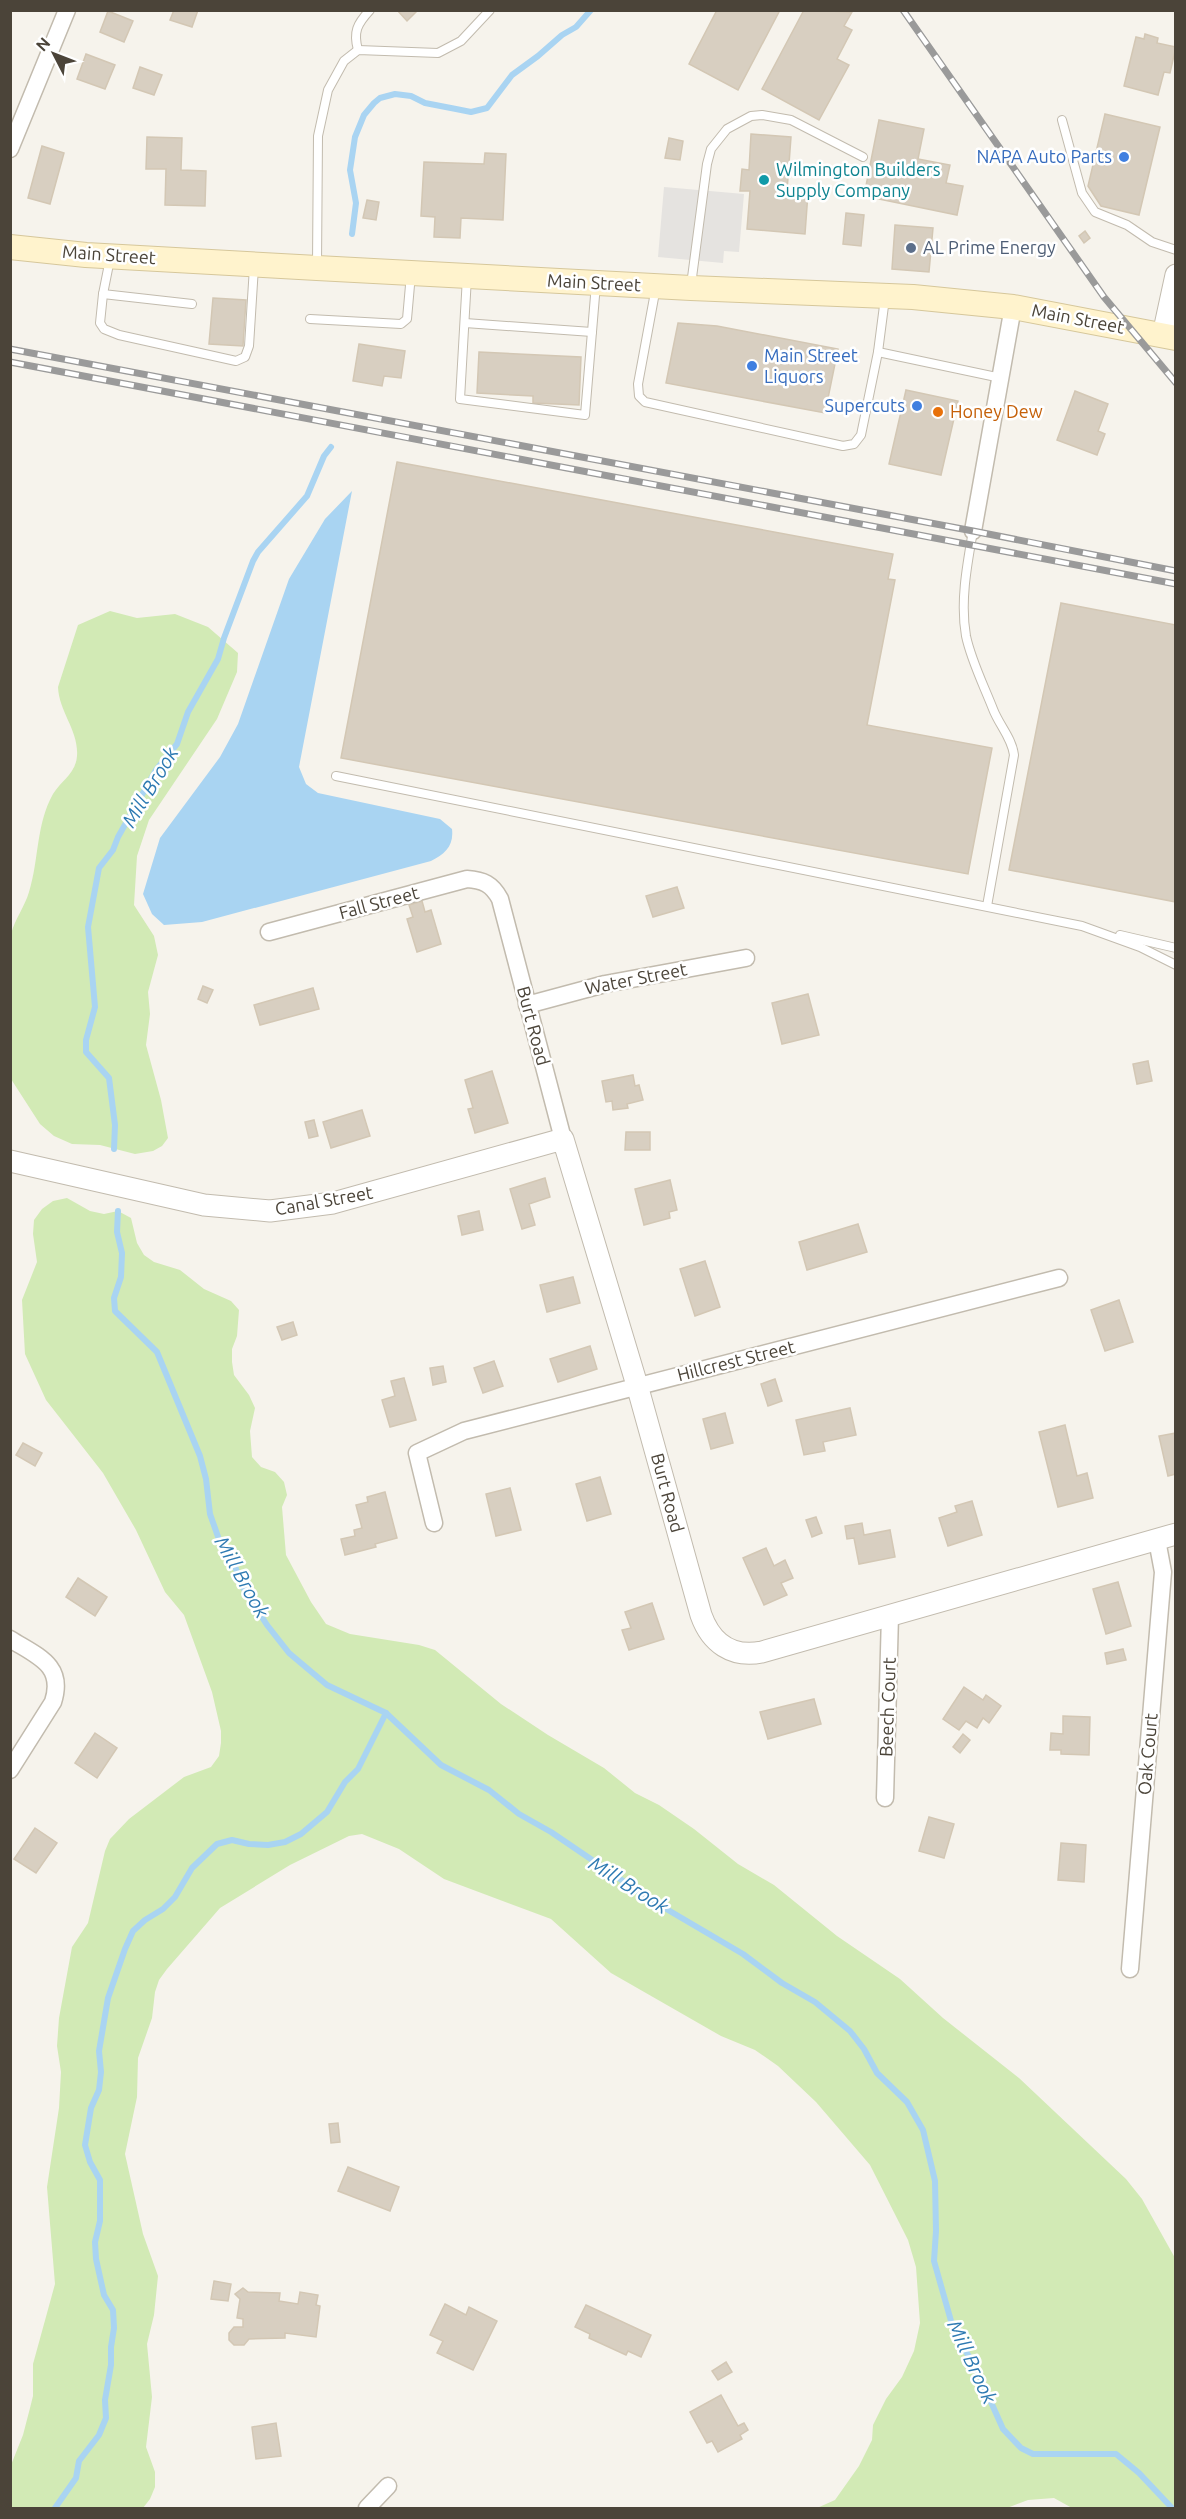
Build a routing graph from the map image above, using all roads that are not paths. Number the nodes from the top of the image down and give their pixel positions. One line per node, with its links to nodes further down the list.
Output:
1 (67, 10): 6 (street)
2 (370, 10): 4 (lane)
3 (490, 10): 4 (lane)
4 (358, 51): 13 (lane)
5 (1062, 120): 10 (lane)
6 (14, 131): 7 (street)
7 (10, 150)
8 (863, 158): 19 (lane)
9 (10, 248): 11 (main road, Main Street)
10 (1176, 250)
11 (111, 256): 12 (main road, Main Street); 20 (lane)
12 (254, 265): 13 (main road, Main Street); 20 (lane)
13 (317, 268): 14 (main road, Main Street)
14 (411, 273): 16 (main road, Main Street); 24 (lane)
15 (1176, 275): 27 (street)
16 (467, 276): 17 (main road, Main Street); 25 (lane)
17 (596, 283): 18 (main road, Main Street); 26 (lane)
18 (656, 286): 19 (main road, Main Street); 28 (lane)
19 (691, 288): 21 (main road, Main Street)
20 (103, 294): 22 (lane)
21 (886, 296): 23 (main road, Main Street); 28 (lane)
22 (192, 304)
23 (1013, 307): 27 (main road, Main Street); 29 (street)
24 (310, 319)
25 (465, 322): 26 (lane); 26 (lane)
26 (592, 332)
27 (1169, 336)
28 (878, 352): 29 (lane)
29 (1002, 378): 30 (street)
30 (973, 531): 33 (lane)
31 (336, 776): 33 (lane)
32 (488, 883): 35 (street, Fall Street); 39 (street, Burt Road)
33 (987, 906): 34 (lane)
34 (1082, 926): 36 (lane); 38 (lane)
35 (269, 932)
36 (1176, 948)
37 (747, 958): 39 (street, Water Street)
38 (1176, 965)
39 (527, 1005): 40 (street, Burt Road)
40 (563, 1138): 41 (street, Canal Street); 43 (street, Burt Road)
41 (10, 1161)
42 (1059, 1278): 43 (street, Hillcrest Street)
43 (638, 1384): 44 (street, Hillcrest Street); 46 (street, Burt Road)
44 (434, 1523)
45 (1167, 1537): 46 (street, Burt Road); 50 (street, Oak Court)
46 (890, 1615): 49 (street, Beech Court)
47 (10, 1639): 48 (street)
48 (10, 1770)
49 (885, 1798)
50 (1130, 1969)
51 (388, 2486): 52 (street)
52 (367, 2508)

